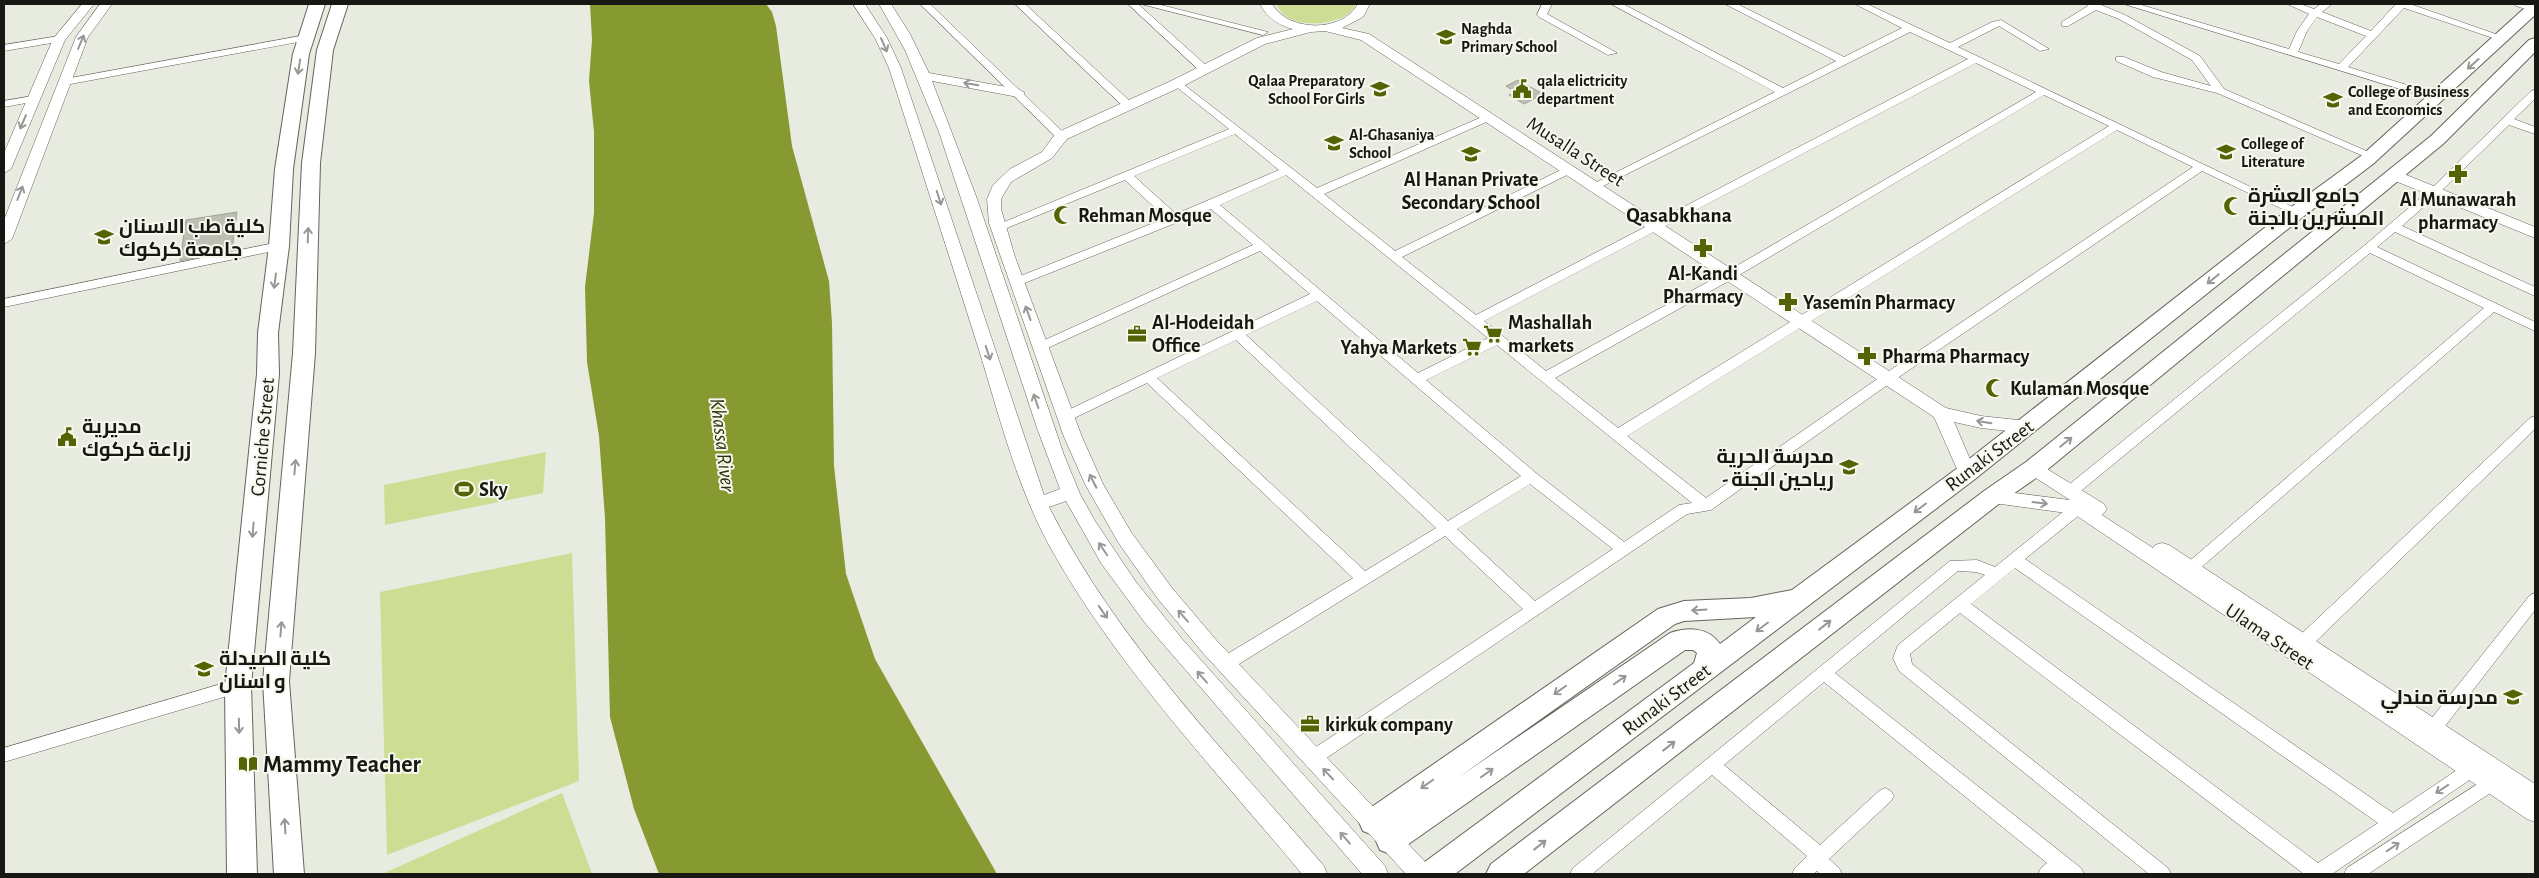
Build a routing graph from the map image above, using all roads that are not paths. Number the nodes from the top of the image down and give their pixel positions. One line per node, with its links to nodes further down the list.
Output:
1 (88, 4): 34 (street)
2 (106, 4): 47 (street, one-way to 2)
3 (317, 4): 32 (main road, Corniche Street)
4 (340, 4): 60 (main road, Corniche Street)
5 (859, 4): 118 (street, one-way to 118)
6 (885, 4): 46 (street)
7 (924, 4): 51 (street)
8 (1020, 4): 57 (street)
9 (1133, 4): 45 (street)
10 (1146, 4): 30 (street)
11 (1364, 4): 24 (street)
12 (1547, 4): 40 (street)
13 (1616, 4): 52 (street)
14 (1730, 4): 43 (street)
15 (1860, 4): 28 (street)
16 (2129, 4): 39 (street)
17 (2292, 4): 23 (street)
18 (2327, 4): 23 (street)
19 (2402, 4): 29 (street); 33 (street)
20 (2094, 5): 25 (street); 50 (street)
21 (1267, 6): 26 (street); 30 (street)
22 (2530, 7): 33 (main road, Runaki Street)
23 (2314, 12): 29 (street); 39 (street)
24 (1358, 16): 27 (street); 31 (street)
25 (2065, 24)
26 (1311, 28): 27 (street); 30 (street)
27 (1327, 28): 31 (street, Musalla Street)
28 (1910, 28): 36 (street); 43 (street)
29 (2371, 35): 44 (street)
30 (1262, 36): 45 (street)
31 (1365, 37): 58 (street, Musalla Street)
32 (306, 38): 47 (street); 61 (main road, Corniche Street, one-way to 61)
33 (2502, 38): 54 (main road, Runaki Street, one-way to 54)
34 (59, 39): 37 (street); 55 (street)
35 (2535, 44): 71 (main road, Runaki Street)
36 (1950, 47): 38 (street); 42 (street)
37 (4, 48)
38 (2044, 49)
39 (2293, 52): 44 (street)
40 (1612, 53)
41 (2120, 59): 50 (street)
42 (1976, 60): 49 (street); 80 (street)
43 (1844, 61): 52 (street)
44 (2342, 68): 54 (street)
45 (1205, 70): 48 (street)
46 (924, 76): 51 (street, one-way to 46); 115 (street, one-way to 46)
47 (65, 82): 84 (street, one-way to 47)
48 (1178, 83): 57 (street); 63 (street)
49 (2044, 91): 62 (street); 91 (street)
50 (2220, 91): 66 (street)
51 (1018, 92): 65 (street)
52 (1782, 92): 73 (street)
53 (2535, 93): 59 (street)
54 (2436, 98): 66 (main road, Runaki Street)
55 (33, 99): 56 (street); 67 (street, one-way to 67)
56 (4, 104)
57 (1129, 106): 65 (street)
58 (1488, 117): 70 (street, Musalla Street); 75 (street)
59 (2507, 120): 64 (street); 74 (street)
60 (316, 121): 61 (main road); 152 (main road, Corniche Street, one-way to 60)
61 (290, 126): 85 (main road, Corniche Street)
62 (2116, 127): 68 (street); 98 (street)
63 (1237, 130): 69 (street); 72 (street)
64 (2535, 131)
65 (1061, 136): 81 (street)
66 (2372, 156): 77 (main road, Runaki Street)
67 (4, 166)
68 (2200, 167): 77 (street); 105 (street)
69 (1288, 170): 75 (street); 76 (street)
70 (1569, 170): 73 (street, Musalla Street); 88 (street)
71 (2399, 171): 74 (main road); 90 (main road, Runaki Street)
72 (1126, 175): 78 (street); 81 (street)
73 (1594, 187): 80 (street, Musalla Street)
74 (2439, 187): 79 (main road); 82 (street); 83 (main road)
75 (1316, 193): 88 (street)
76 (1212, 204): 78 (street); 86 (street)
77 (2297, 212): 89 (main road, Runaki Street)
78 (1174, 219): 92 (street)
79 (2535, 220)
80 (1654, 226): 91 (street, Musalla Street); 97 (street)
81 (998, 227): 92 (street)
82 (2394, 227): 87 (street); 93 (street)
83 (2535, 233)
84 (4, 239)
85 (279, 246): 95 (street); 134 (main road, Corniche Street, one-way to 134)
86 (1261, 246): 94 (street); 102 (street)
87 (2370, 248): 96 (street); 117 (street)
88 (1394, 256): 97 (street)
89 (2240, 258): 90 (main road); 110 (main road, Runaki Street, one-way to 110)
90 (2273, 274): 112 (main road, Runaki Street, one-way to 90)
91 (1730, 275): 98 (street, Musalla Street); 104 (street)
92 (1017, 282): 102 (street, one-way to 92)
93 (2535, 292)
94 (1319, 295): 100 (street); 106 (street)
95 (4, 303)
96 (2492, 307): 99 (street); 123 (street)
97 (1475, 321): 101 (street)
98 (1801, 322): 105 (street, Musalla Street); 111 (street)
99 (2535, 327)
100 (1237, 334): 103 (street); 120 (street)
101 (1498, 339): 104 (street); 106 (street)
102 (1041, 347): 108 (street)
103 (1148, 377): 108 (street); 125 (street)
104 (1546, 377): 111 (street)
105 (1888, 378): 107 (street, Musalla Street); 119 (street)
106 (1417, 379): 114 (street)
107 (1941, 413): 110 (street, one-way to 107); 113 (street)
108 (1065, 417): 131 (street, one-way to 108)
109 (2535, 420): 130 (street)
110 (2027, 427): 113 (main road, Runaki Street)
111 (1618, 435): 119 (street)
112 (2034, 468): 116 (main road, Runaki Street); 117 (street, Ulama Street)
113 (1967, 473): 126 (main road, Runaki Street, one-way to 126)
114 (1531, 477): 120 (street); 121 (street)
115 (1070, 492): 118 (street); 135 (street, one-way to 115)
116 (1992, 498): 117 (street, Ulama Street, one-way to 117); 156 (main road, Runaki Street, one-way to 116)
117 (2078, 499): 122 (street); 123 (street, Ulama Street); 141 (street, Ulama Street)
118 (1038, 504): 153 (street, one-way to 153)
119 (1706, 506): 121 (street)
120 (1446, 529): 125 (street); 129 (street)
121 (1623, 549): 129 (street)
122 (2015, 560): 124 (street); 146 (street)
123 (2191, 568): 130 (street, Ulama Street)
124 (1997, 574): 128 (street); 133 (street)
125 (1364, 579): 131 (street)
126 (1799, 599): 132 (main road, Runaki Street, one-way to 132); 147 (main road, one-way to 147)
127 (2535, 599): 137 (street)
128 (1960, 605): 161 (street); 162 (street)
129 (1533, 609): 139 (street)
130 (2303, 643): 137 (street, Ulama Street)
131 (1225, 664): 136 (street)
132 (1705, 669): 147 (main road, one-way to 132); 149 (main road, Runaki Street)
133 (1824, 672): 140 (street); 150 (street)
134 (238, 686): 138 (street); 151 (main road, Corniche Street, one-way to 151)
135 (1224, 701): 136 (street); 154 (street, one-way to 135)
136 (1286, 729): 139 (street)
137 (2432, 729): 141 (street, Ulama Street)
138 (4, 755)
139 (1313, 758): 147 (street, one-way to 139)
140 (1711, 764): 148 (street); 157 (street)
141 (2477, 765): 142 (street, Ulama Street); 146 (street, one-way to 146)
142 (2498, 779): 144 (street, Ulama Street); 145 (street, Ulama Street); 163 (street, one-way to 142)
143 (1885, 796): 148 (street)
144 (2535, 796)
145 (2535, 812)
146 (2393, 822): 162 (street)
147 (1381, 831): 155 (street)
148 (1818, 858): 158 (street); 159 (street)
149 (1440, 868)
150 (2053, 868): 160 (street)
151 (242, 874)
152 (288, 874)
153 (1316, 874)
154 (1377, 874)
155 (1421, 874)
156 (1501, 874)
157 (1579, 874)
158 (1801, 874)
159 (1833, 874)
160 (2075, 874)
161 (2162, 874)
162 (2318, 874)
163 (2353, 874)

